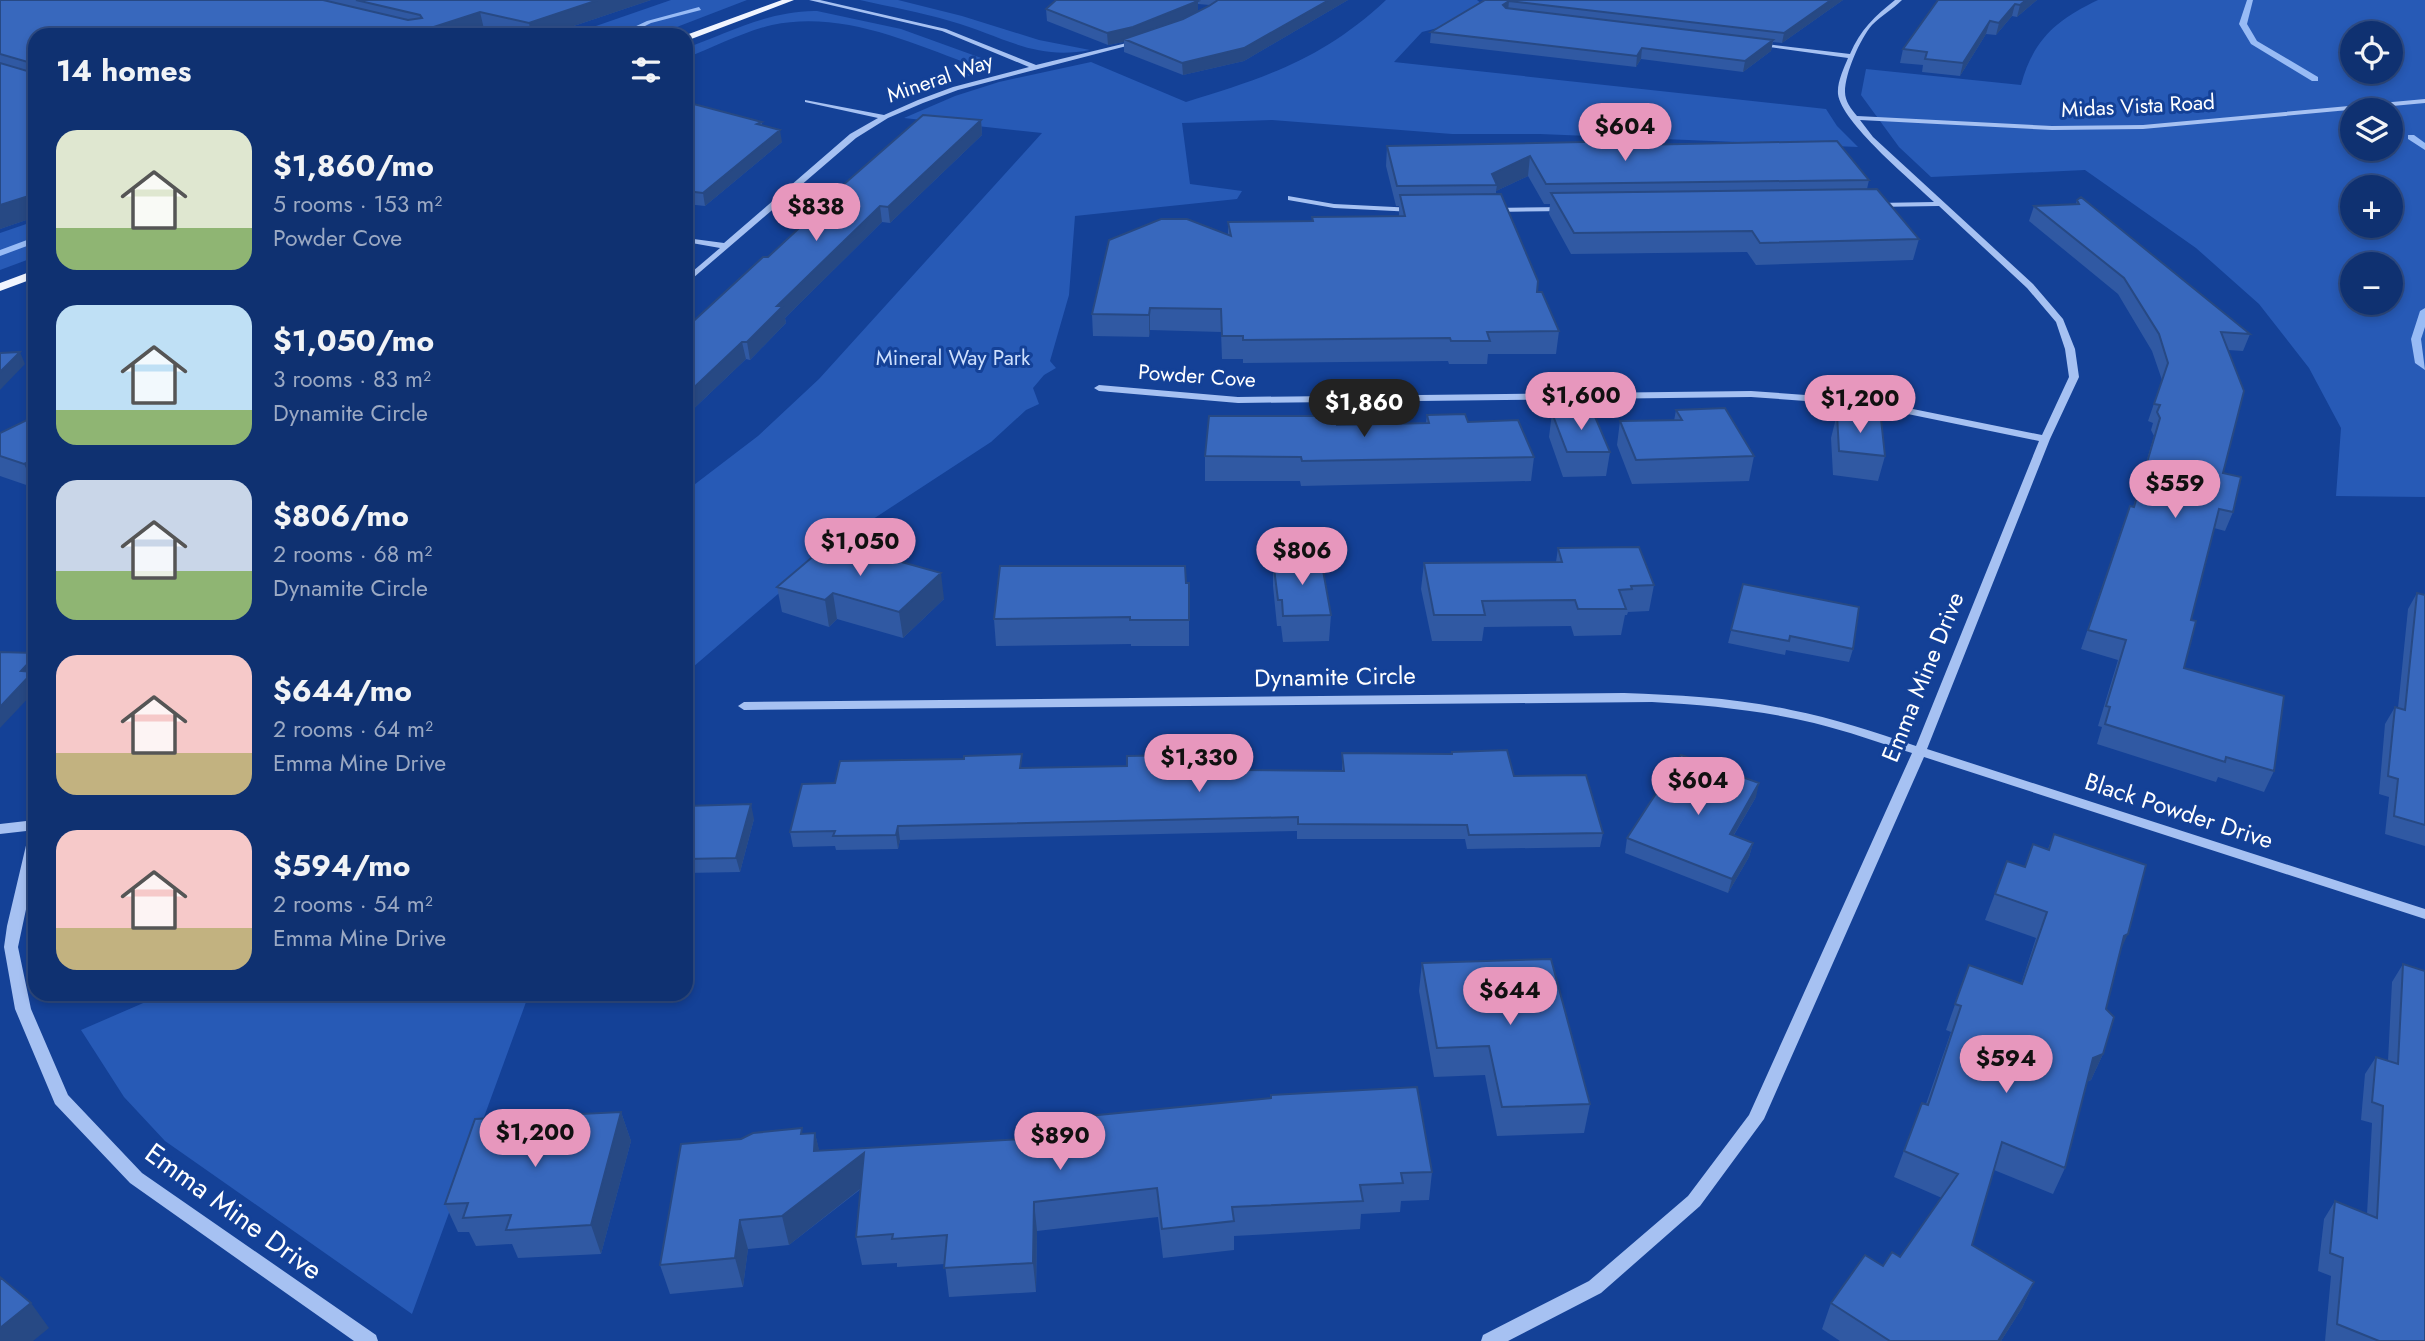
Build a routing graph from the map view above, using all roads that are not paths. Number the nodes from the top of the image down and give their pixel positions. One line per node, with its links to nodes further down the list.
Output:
1 (790, 0): 4 (main road)
2 (812, 0): 8 (street, Mineral Way)
3 (1899, 0): 7 (street, Emma Mine Drive)
4 (693, 35)
5 (1144, 41): 8 (street)
6 (1744, 43): 7 (street)
7 (1851, 56): 12 (street, Emma Mine Drive)
8 (1034, 66): 11 (street, Mineral Way)
9 (807, 101): 11 (street)
10 (2425, 102): 12 (street, Midas Vista Road)
11 (883, 117): 20 (street, Mineral Way)
12 (1853, 118): 14 (street, Emma Mine Drive)
13 (1291, 198): 17 (street)
14 (1943, 204): 15 (street); 25 (street, Emma Mine Drive)
15 (1861, 205)
16 (1573, 209): 18 (street)
17 (1423, 210)
18 (1478, 210)
19 (693, 241): 20 (street)
20 (726, 246): 21 (street, Mineral Way)
21 (693, 275)
22 (28, 277): 23 (main road)
23 (0, 287)
24 (1099, 388): 25 (street, Powder Cove)
25 (2045, 439): 27 (street, Emma Mine Drive)
26 (744, 706): 27 (street, Dynamite Circle)
27 (1920, 751): 31 (street, Black Powder Drive); 33 (street, Emma Mine Drive)
28 (28, 826): 29 (street)
29 (0, 829)
30 (28, 867): 32 (street, Emma Mine Drive)
31 (2425, 914)
32 (369, 1341)
33 (1490, 1341)

